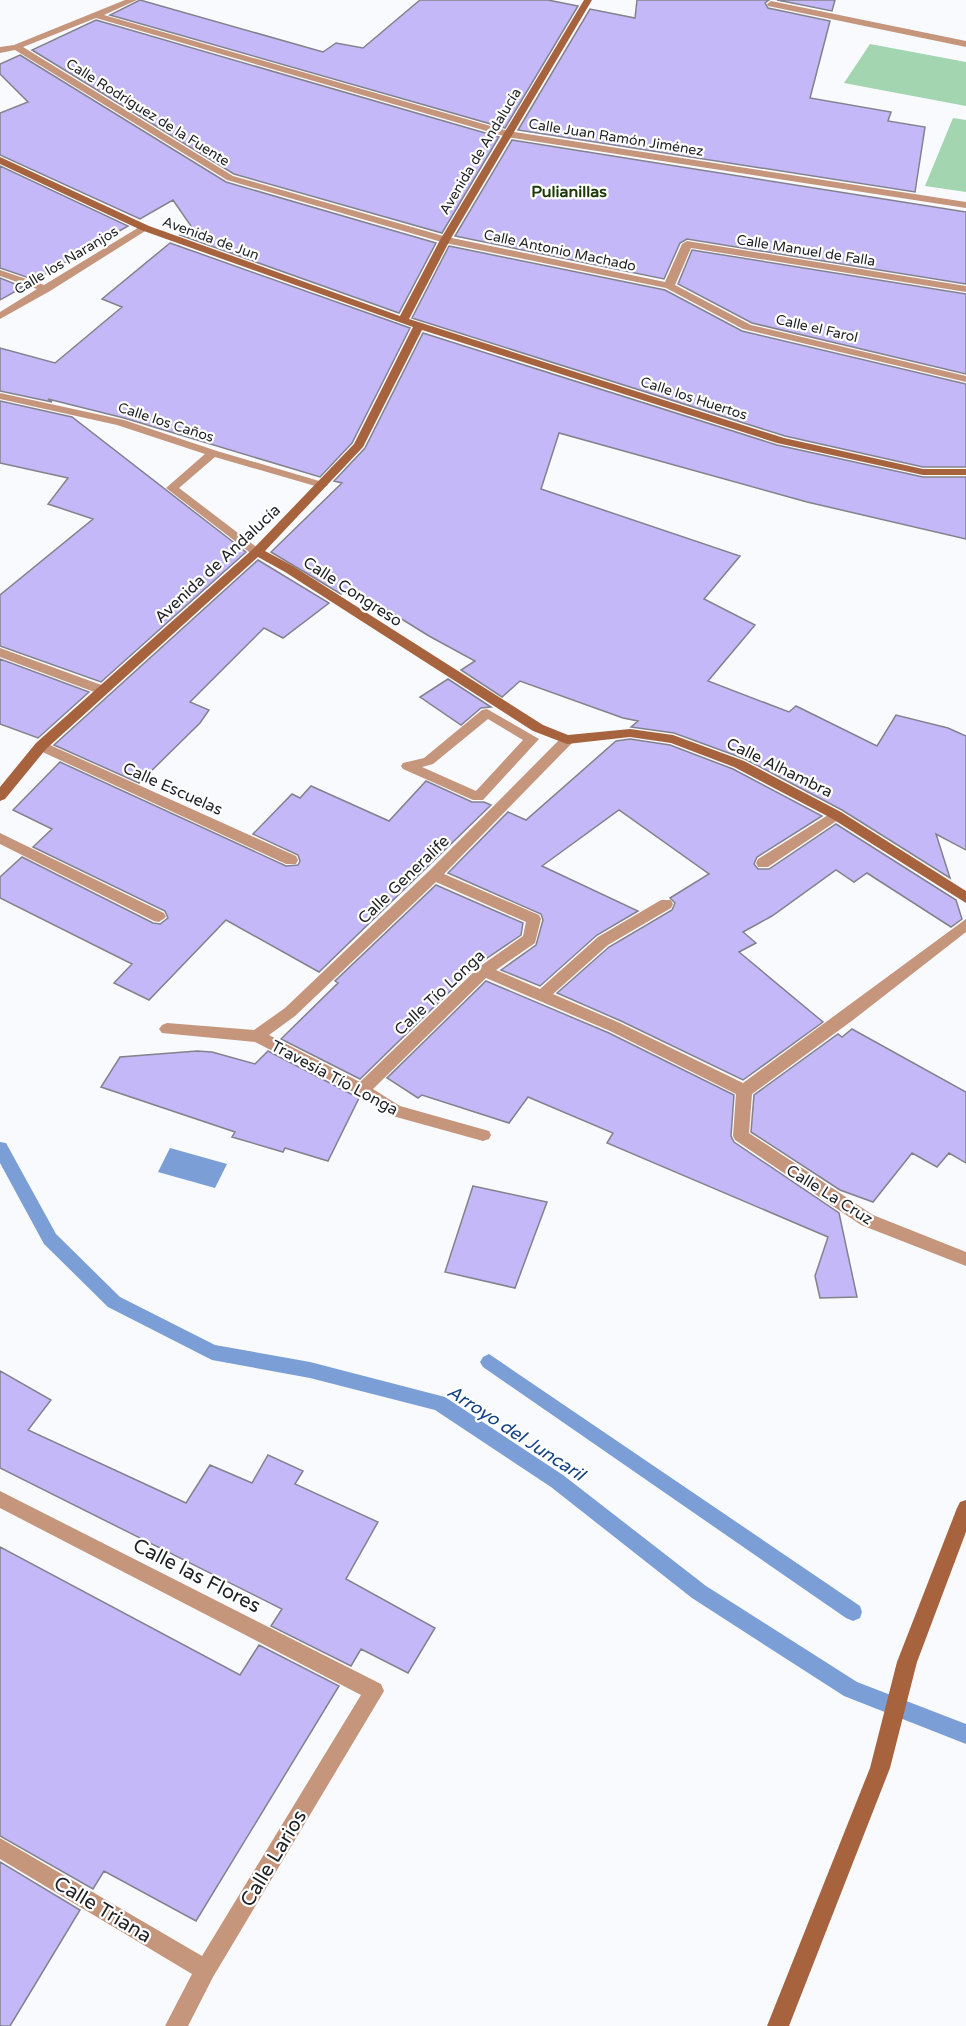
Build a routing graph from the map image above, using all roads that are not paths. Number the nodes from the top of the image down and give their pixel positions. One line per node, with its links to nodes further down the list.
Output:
1 (133, 0): 4 (street)
2 (588, 0): 8 (street, Avenida de Andalucía)
3 (771, 4): 5 (street)
4 (96, 15): 6 (street); 8 (street, Calle Juan Ramón Jiménez)
5 (966, 44)
6 (16, 47): 7 (street); 12 (street, Calle Rodríguez de la Fuente)
7 (0, 50)
8 (507, 134): 10 (street, Calle Juan Ramón Jiménez); 12 (street, Avenida de Andalucía)
9 (0, 160): 11 (street, Avenida de Jun)
10 (966, 205)
11 (145, 228): 15 (street, Calle los Naranjos); 18 (street, Avenida de Jun)
12 (445, 240): 14 (street, Calle Antonio Machado); 18 (street, Avenida de Andalucía)
13 (0, 273): 15 (street)
14 (669, 286): 16 (street, Calle Manuel de Falla); 20 (street, Calle el Farol)
15 (46, 289): 17 (street, Calle los Naranjos)
16 (966, 289)
17 (0, 316)
18 (403, 321): 19 (street, Avenida de Jun)
19 (419, 326): 23 (street, Calle los Huertos); 24 (street, Avenida de Andalucía)
20 (966, 379)
21 (2, 396): 22 (street, Calle los Caños)
22 (213, 453): 24 (street, Calle los Caños); 25 (street, Calle Congreso)
23 (966, 472)
24 (322, 485): 25 (street, Avenida de Andalucía)
25 (257, 552): 27 (street, Avenida de Andalucía); 28 (street, Calle Congreso)
26 (0, 652): 27 (street)
27 (102, 690): 29 (street, Avenida de Andalucía)
28 (567, 740): 32 (street, Calle Alhambra); 36 (street, Calle Generalife)
29 (41, 746): 30 (street, Avenida de Andalucía); 34 (street, Calle Escuelas)
30 (0, 796)
31 (478, 797): 31 (street)
32 (836, 815): 35 (street, Calle Alhambra); 37 (street, Calle Alhambra)
33 (0, 838): 39 (street)
34 (291, 860)
35 (763, 863)
36 (434, 875): 41 (street, Calle Tío Longa); 44 (street, Calle Generalife)
37 (966, 898)
38 (666, 904): 42 (street)
39 (159, 917)
40 (966, 924): 46 (street)
41 (484, 971): 42 (street); 45 (street, Calle Tío Longa)
42 (541, 996): 46 (street)
43 (167, 1029): 44 (street)
44 (256, 1036): 45 (street, Travesía Tío Longa)
45 (362, 1090): 47 (street, Travesía Tío Longa)
46 (744, 1091): 48 (street, Calle La Cruz)
47 (483, 1135)
48 (966, 1259)
49 (0, 1499): 51 (street, Calle las Flores)
50 (966, 1508): 55 (street)
51 (374, 1691): 53 (street, Calle Larios)
52 (0, 1848): 53 (street, Calle Triana)
53 (206, 1970): 54 (street, Calle Larios)
54 (176, 2026)
55 (778, 2026)

